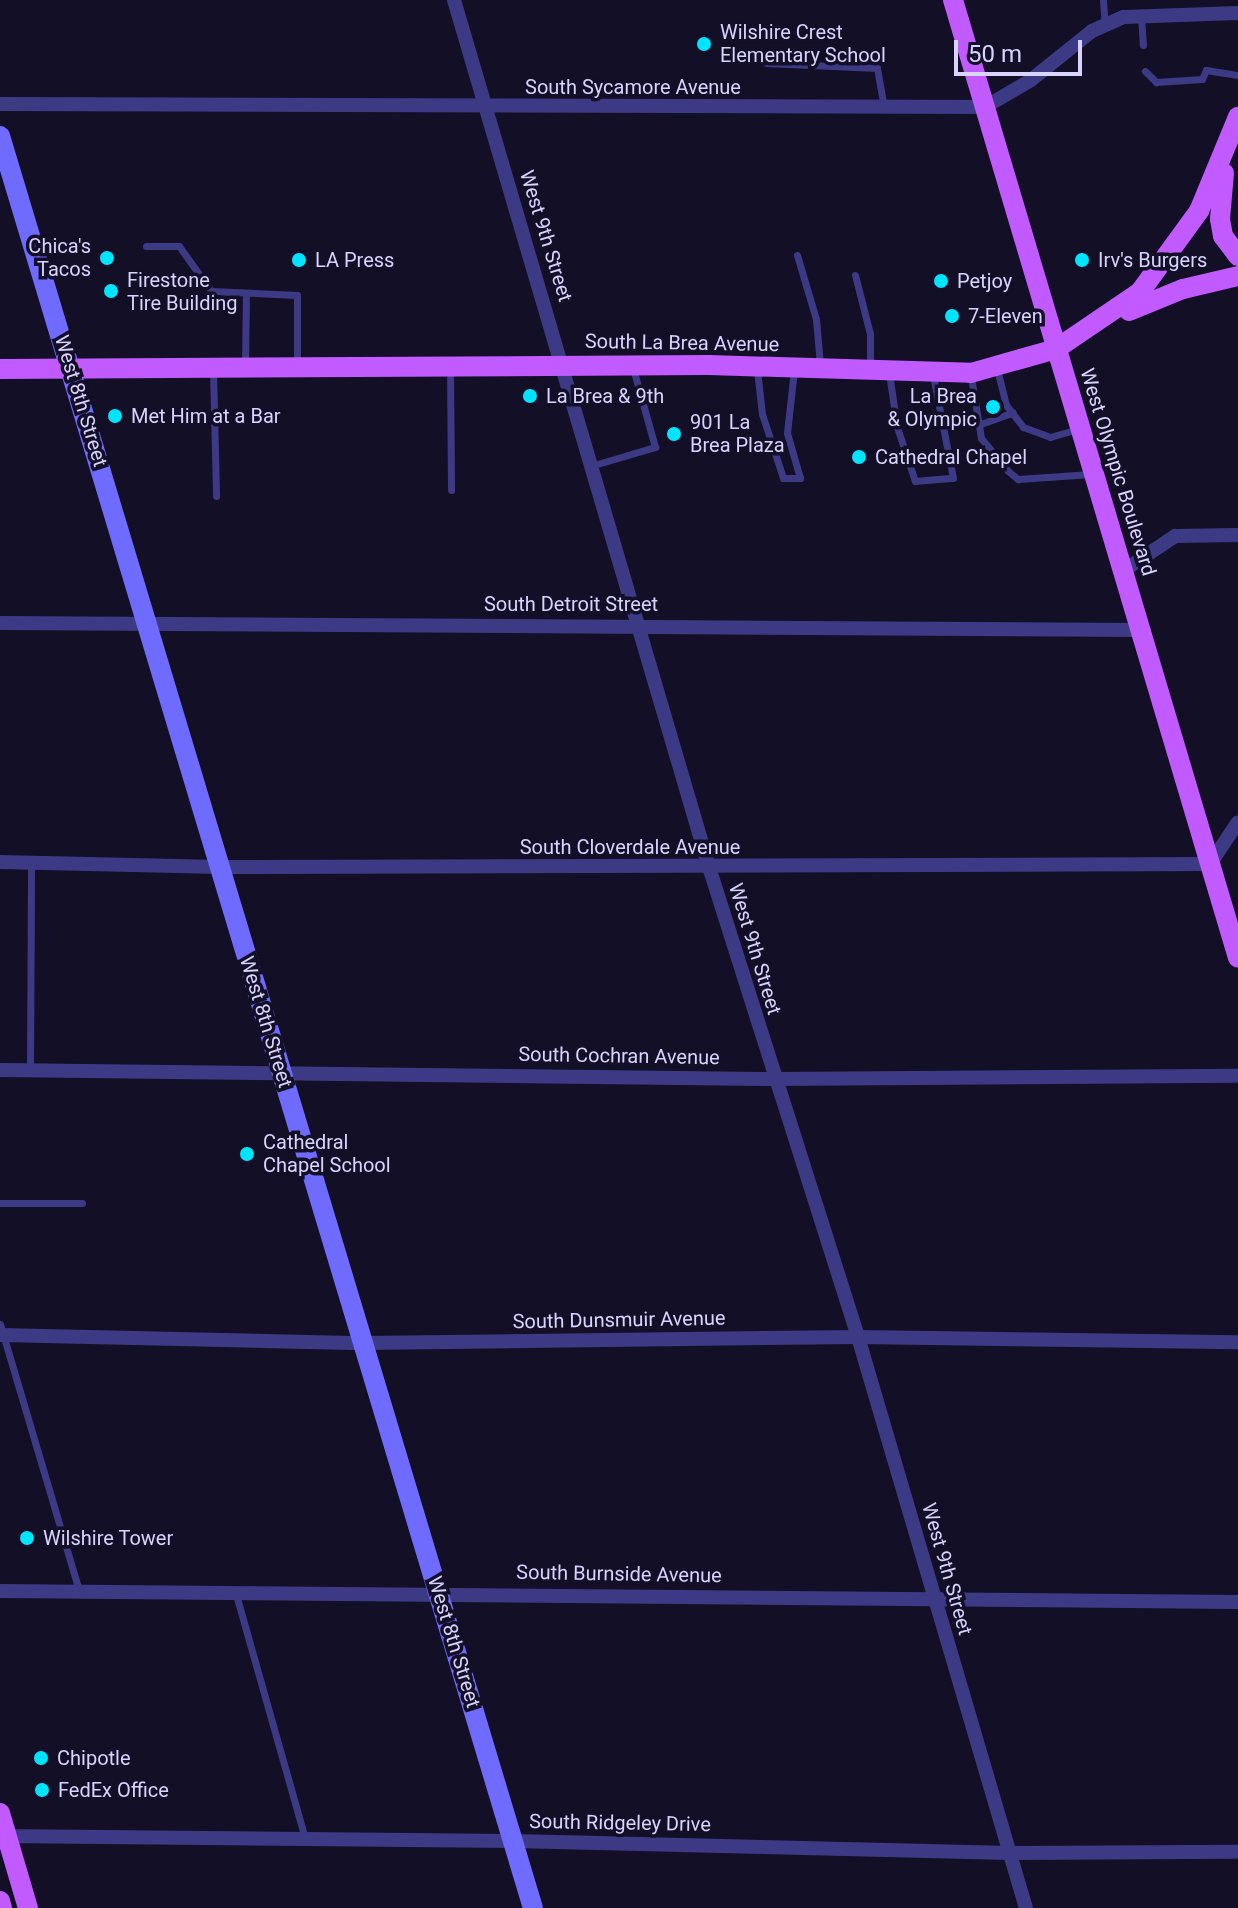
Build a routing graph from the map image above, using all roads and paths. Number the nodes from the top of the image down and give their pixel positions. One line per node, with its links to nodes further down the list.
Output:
1 (454, 0): 12 (street, West 9th Street)
2 (953, 0): 14 (main road, West Olympic Boulevard)
3 (1103, 0): 6 (lane)
4 (1238, 13): 5 (street)
5 (1141, 17): 6 (street); 7 (lane)
6 (1105, 26): 14 (street)
7 (1143, 45)
8 (766, 63): 13 (lane)
9 (1145, 71): 10 (lane)
10 (1238, 75)
11 (0, 104): 12 (street, South Sycamore Avenue)
12 (486, 107): 13 (street, South Sycamore Avenue); 26 (street, West 9th Street)
13 (884, 107): 14 (street, South Sycamore Avenue)
14 (985, 107): 25 (main road, West Olympic Boulevard)
15 (1236, 127): 17 (main road, South La Brea Avenue)
16 (0, 136): 31 (street, West 8th Street)
17 (1225, 158): 20 (main road); 24 (main road, South La Brea Avenue)
18 (146, 246): 23 (lane)
19 (797, 255): 37 (lane)
20 (1238, 256)
21 (855, 275): 38 (lane)
22 (1238, 276): 24 (main road)
23 (246, 294): 28 (lane); 33 (lane)
24 (1085, 332): 25 (main road, South La Brea Avenue)
25 (1056, 349): 30 (main road, South La Brea Avenue); 43 (main road, West Olympic Boulevard)
26 (564, 365): 27 (main road, South La Brea Avenue); 29 (main road, South La Brea Avenue); 44 (street, West 9th Street)
27 (632, 365): 34 (main road, South La Brea Avenue); 44 (lane)
28 (297, 366): 29 (main road, South La Brea Avenue); 33 (main road, South La Brea Avenue)
29 (450, 366): 46 (lane)
30 (996, 366): 40 (main road, South La Brea Avenue); 41 (lane)
31 (71, 367): 32 (main road, South La Brea Avenue); 35 (main road, South La Brea Avenue); 51 (street, West 8th Street)
32 (213, 367): 33 (main road, South La Brea Avenue); 47 (lane)
33 (245, 367)
34 (757, 367): 36 (main road, South La Brea Avenue); 36 (lane)
35 (0, 369)
36 (794, 370): 37 (main road, South La Brea Avenue)
37 (821, 371): 38 (main road, South La Brea Avenue)
38 (880, 373): 39 (main road, South La Brea Avenue); 39 (lane)
39 (933, 373): 40 (main road, South La Brea Avenue)
40 (971, 373): 42 (lane)
41 (1013, 412): 42 (lane); 43 (lane)
42 (978, 425): 45 (lane)
43 (1080, 429): 45 (main road, West Olympic Boulevard)
44 (594, 465): 52 (street, West 9th Street)
45 (1094, 474): 49 (main road, West Olympic Boulevard)
46 (451, 490)
47 (216, 496)
48 (1238, 535): 49 (street)
49 (1123, 571): 53 (main road, West Olympic Boulevard)
50 (0, 623): 51 (street, South Detroit Street)
51 (147, 624): 52 (street, South Detroit Street); 58 (street, West 8th Street)
52 (641, 624): 53 (street, South Detroit Street); 59 (street, West 9th Street)
53 (1142, 630): 57 (main road, West Olympic Boulevard)
54 (1238, 822): 57 (street)
55 (0, 862): 56 (street, South Cloverdale Avenue)
56 (31, 863): 58 (street, South Cloverdale Avenue); 62 (lane)
57 (1210, 864): 59 (street, South Cloverdale Avenue); 60 (main road, West Olympic Boulevard)
58 (220, 867): 59 (street, South Cloverdale Avenue); 63 (street, West 8th Street)
59 (709, 867): 65 (street, West 9th Street)
60 (1238, 958)
61 (0, 1070): 62 (street, South Cochran Avenue)
62 (30, 1070): 63 (street, South Cochran Avenue)
63 (281, 1070): 65 (street, South Cochran Avenue); 71 (street, West 8th Street)
64 (1238, 1076): 65 (street, South Cochran Avenue)
65 (774, 1079): 69 (street, West 9th Street)
66 (0, 1203): 67 (lane)
67 (82, 1203)
68 (1, 1331): 71 (street, South Dunsmuir Avenue); 73 (lane)
69 (858, 1337): 70 (street, South Dunsmuir Avenue); 71 (street, South Dunsmuir Avenue); 76 (street, West 9th Street)
70 (1238, 1342)
71 (362, 1343): 75 (street, West 8th Street)
72 (0, 1591): 73 (street, South Burnside Avenue)
73 (79, 1591): 74 (street, South Burnside Avenue)
74 (235, 1591): 75 (street, South Burnside Avenue); 80 (lane)
75 (440, 1591): 76 (street, South Burnside Avenue); 81 (street, West 8th Street)
76 (935, 1601): 77 (street, South Burnside Avenue); 83 (street, West 9th Street)
77 (1238, 1602)
78 (0, 1813): 79 (main road)
79 (4, 1836): 80 (street, South Ridgeley Drive); 86 (main road)
80 (305, 1839): 81 (street, South Ridgeley Drive)
81 (514, 1841): 83 (street, South Ridgeley Drive); 87 (street, West 8th Street)
82 (1238, 1852): 83 (street, South Ridgeley Drive)
83 (1010, 1853): 88 (street, West 9th Street)
84 (0, 1901): 85 (main road)
85 (2, 1908)
86 (28, 1908)
87 (533, 1908)
88 (1026, 1908)

